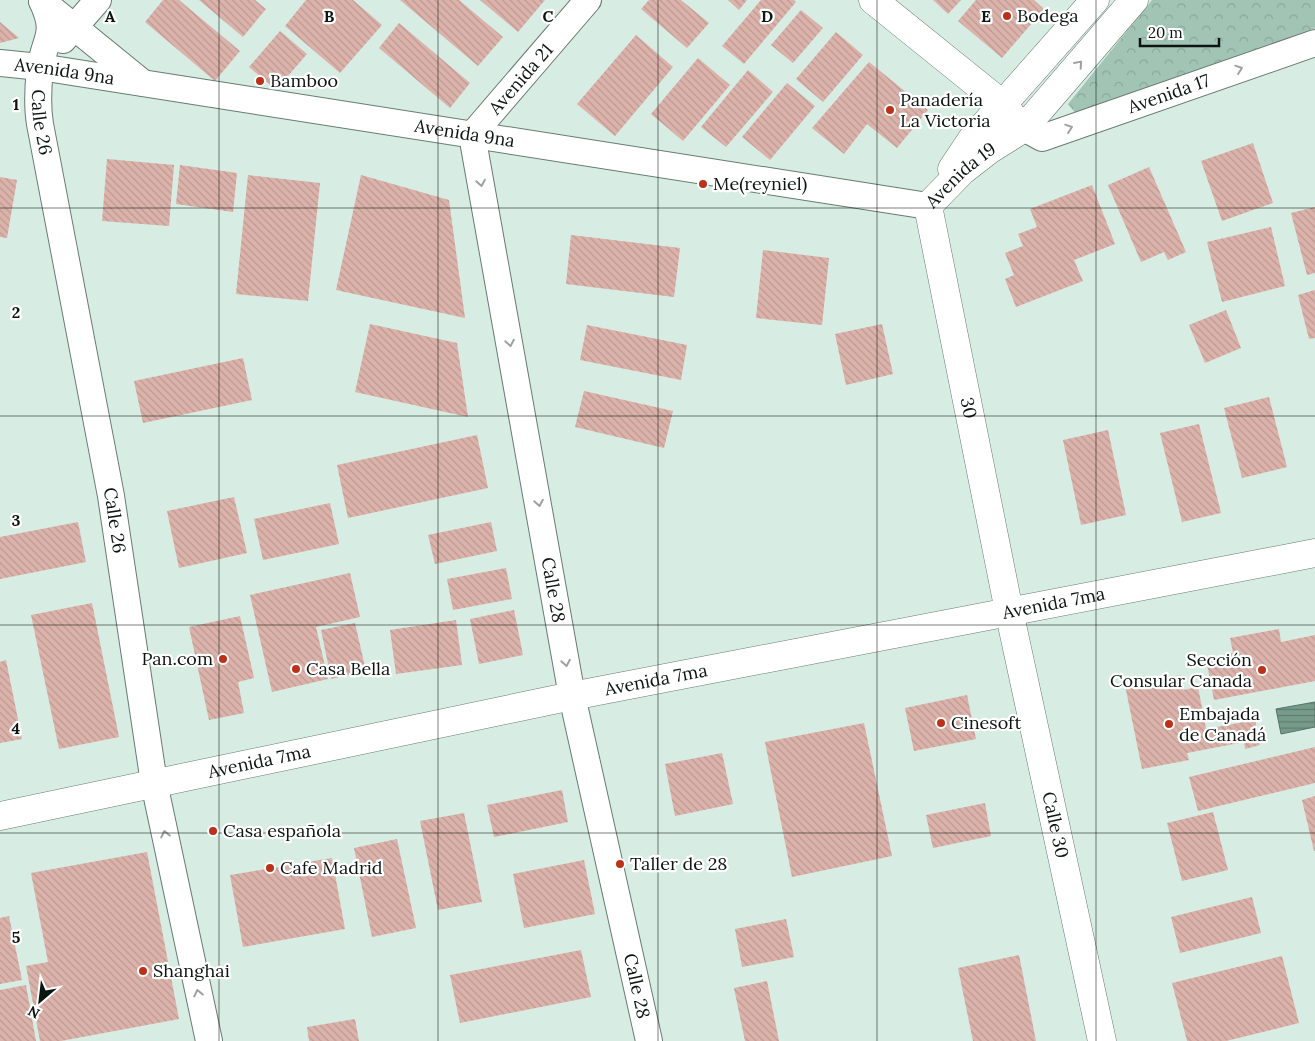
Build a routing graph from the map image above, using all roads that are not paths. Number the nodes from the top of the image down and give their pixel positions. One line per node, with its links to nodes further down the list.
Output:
1 (41, 0): 7 (street, Calle 26); 10 (street, Calle 26)
2 (98, 0): 7 (street)
3 (588, 0): 14 (street, Avenida 21)
4 (873, 0): 12 (main road)
5 (1095, 0): 12 (main road, Avenida 19)
6 (1134, 0): 13 (main road, Avenida 19, one-way to 6)
7 (74, 27): 10 (street); 11 (street, Calle 26)
8 (1315, 43): 13 (street, Avenida 17, one-way to 8)
9 (0, 63): 10 (street, Avenida 9na)
10 (40, 67): 11 (street, Avenida 9na); 19 (street, Calle 26)
11 (144, 83): 14 (street, Avenida 9na)
12 (1002, 104): 13 (main road); 15 (main road, Avenida 19)
13 (1024, 128): 15 (main road, Avenida 19)
14 (472, 135): 15 (street, Avenida 9na); 18 (street, Calle 28, one-way to 18)
15 (928, 206): 17 (main road, 30)
16 (1315, 553): 17 (main road, Avenida 7ma)
17 (1009, 611): 18 (main road, Avenida 7ma); 23 (main road, Calle 30)
18 (572, 696): 19 (main road, Avenida 7ma); 22 (street, Calle 28)
19 (154, 783): 20 (main road, Avenida 7ma); 21 (street, Calle 26, one-way to 19)
20 (0, 816)
21 (208, 1041)
22 (649, 1041)
23 (1102, 1041)

